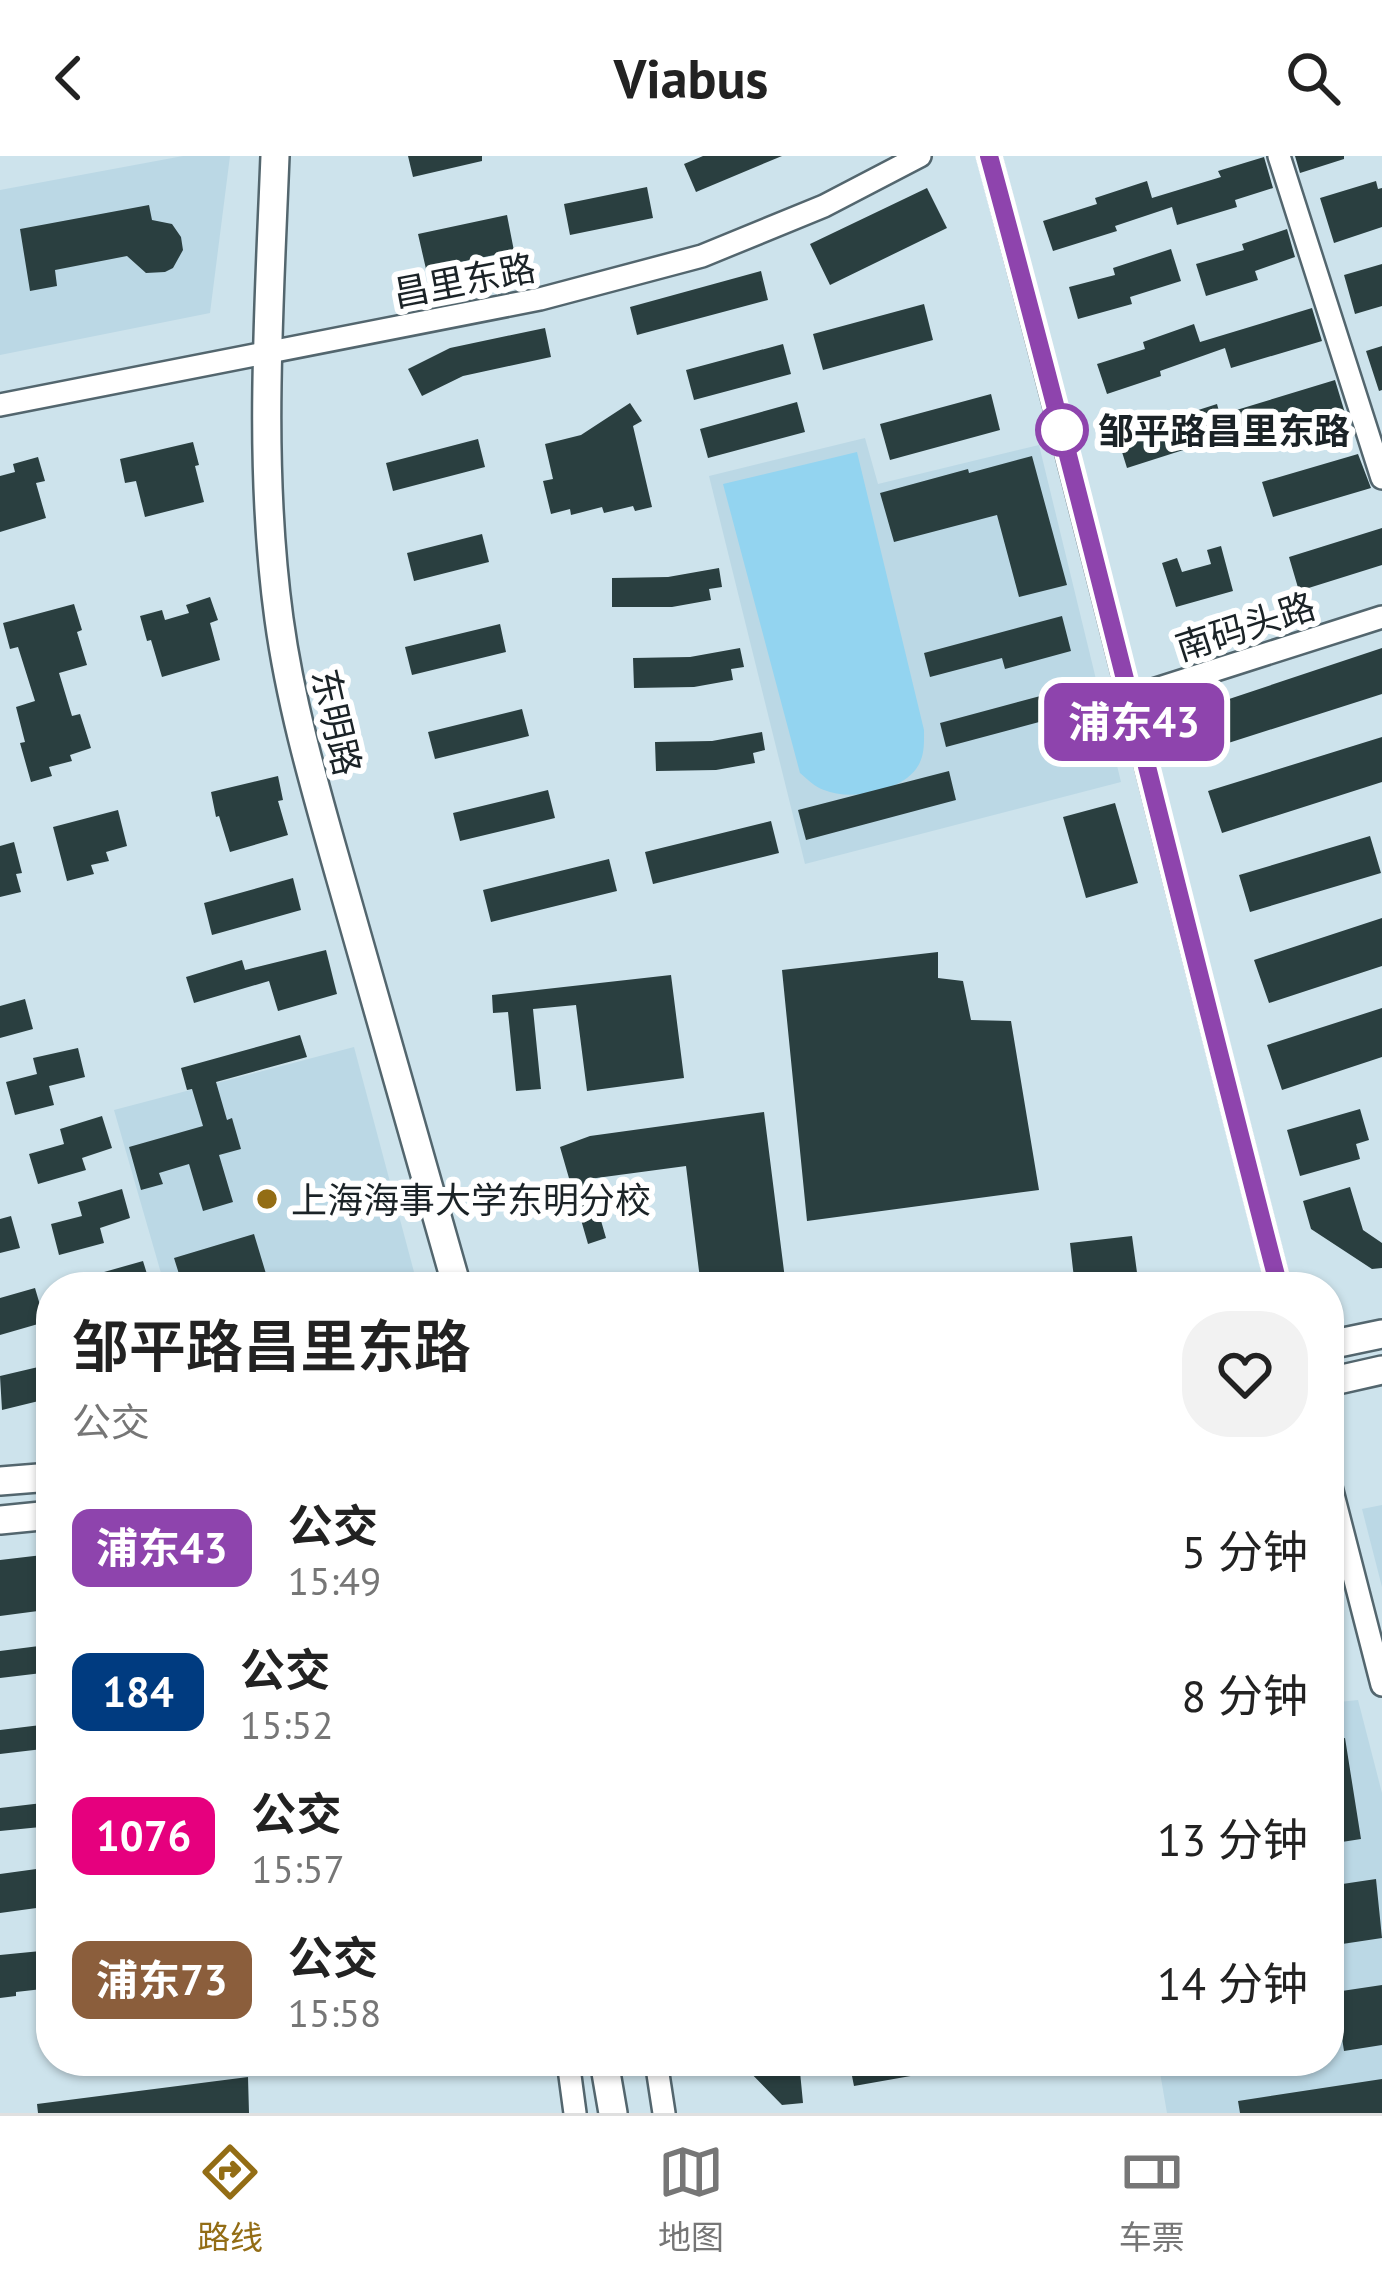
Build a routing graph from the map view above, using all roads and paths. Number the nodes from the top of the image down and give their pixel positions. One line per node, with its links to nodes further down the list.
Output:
1 (275, 156): 5 (main road, 东明路)
2 (989, 156): 9 (street)
3 (1279, 156): 7 (street)
4 (913, 158): 5 (street, 昌里东路)
5 (267, 352): 6 (street, 昌里东路); 10 (main road, 东明路)
6 (0, 404)
7 (1382, 478)
8 (1382, 617): 9 (street, 南码头路)
9 (1128, 698): 11 (street)
10 (453, 1272)
11 (1275, 1272)
12 (1382, 1334): 13 (main road)
13 (1344, 1343)
14 (1382, 1370): 15 (main road)
15 (1344, 1379)
16 (36, 1478): 17 (main road)
17 (0, 1481)
18 (36, 1516): 19 (main road)
19 (0, 1520)
20 (1344, 1537): 21 (street)
21 (1382, 1685)
22 (570, 2076): 26 (street)
23 (607, 2076): 25 (main road)
24 (658, 2076): 27 (street)
25 (612, 2106)
26 (574, 2113)
27 (664, 2113)

